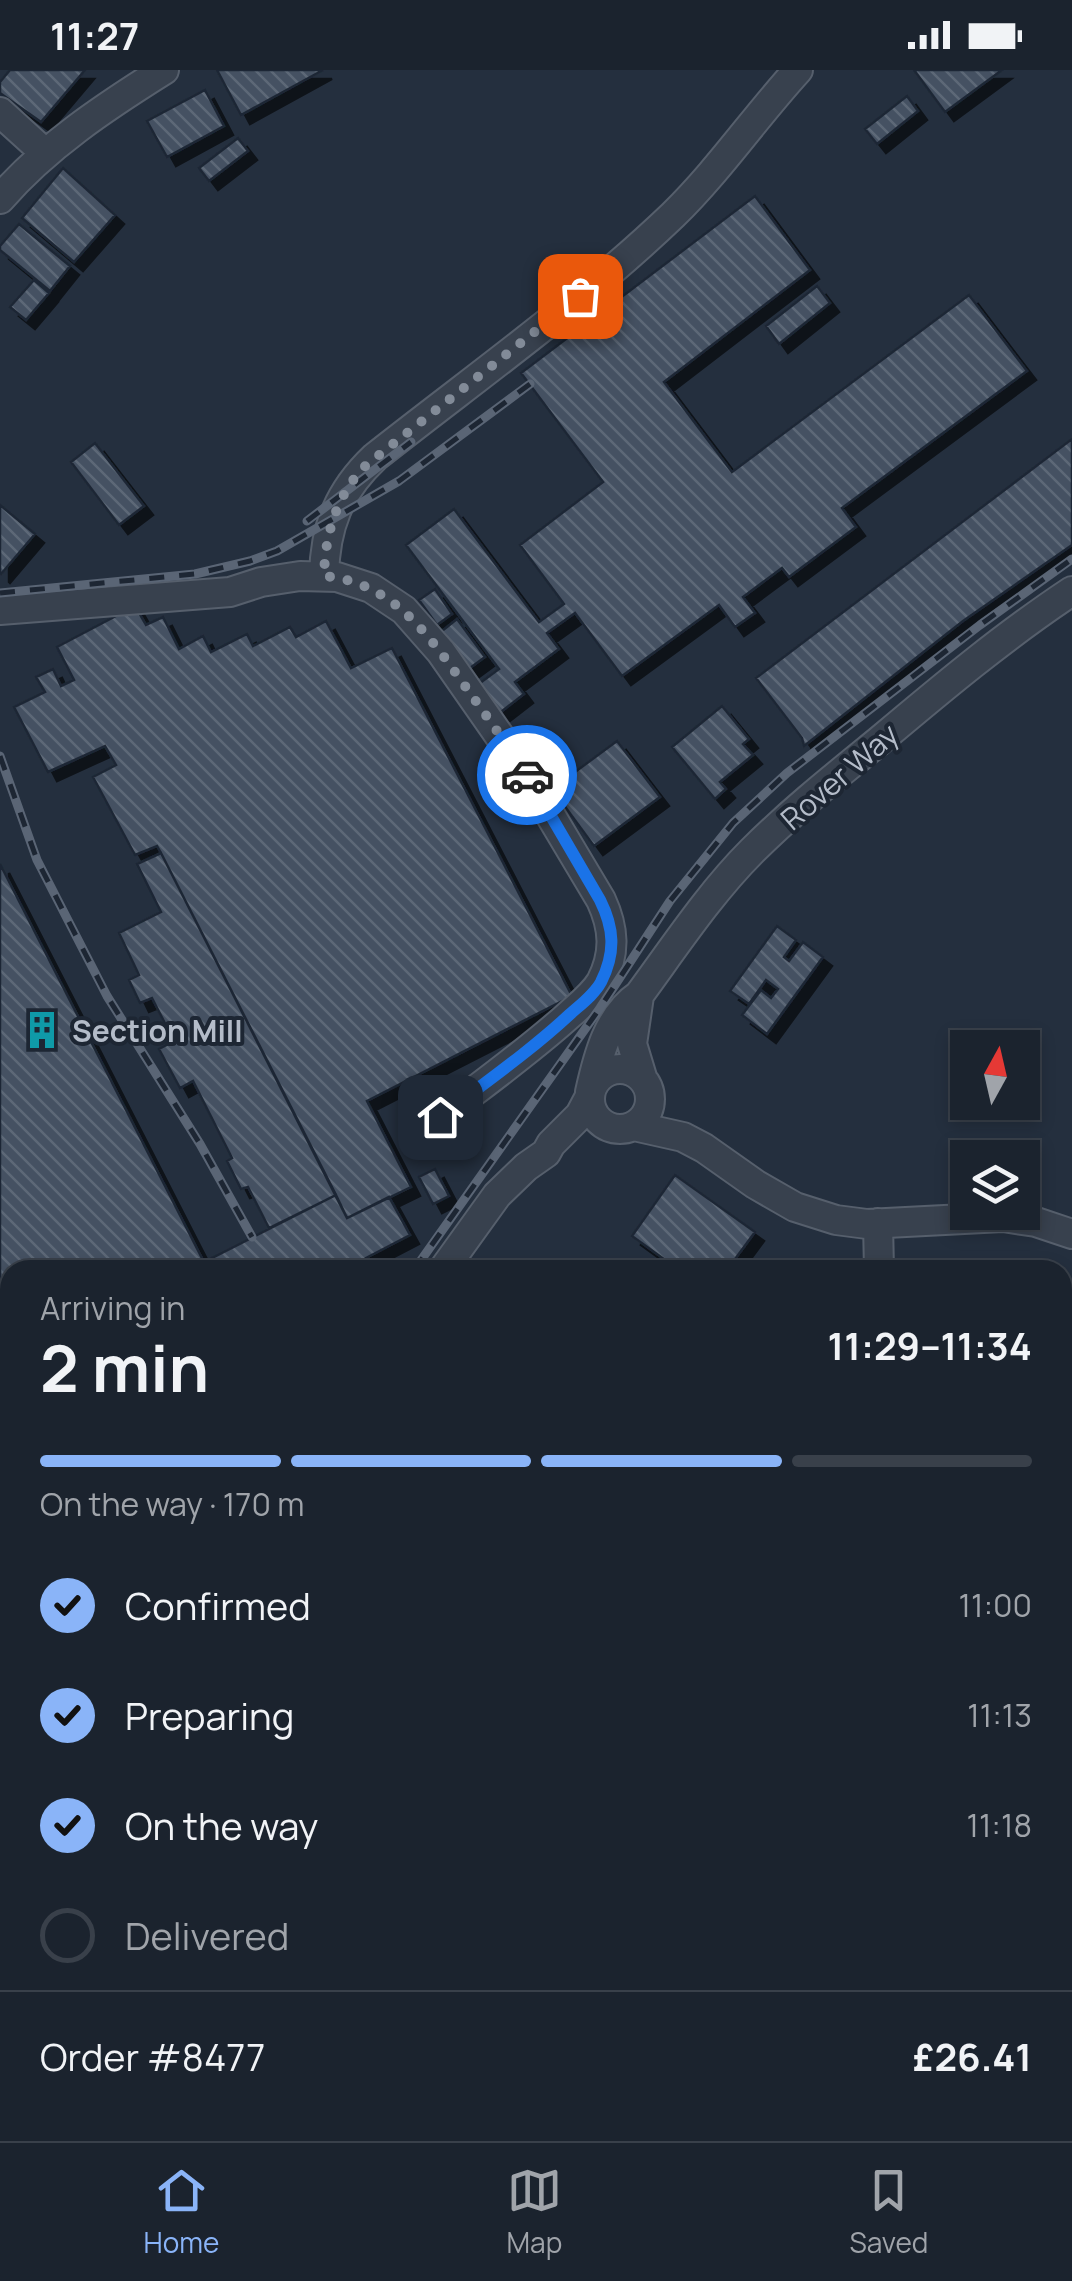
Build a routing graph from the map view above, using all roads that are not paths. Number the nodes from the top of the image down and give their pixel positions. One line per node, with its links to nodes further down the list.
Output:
1 (164, 70): 4 (street)
2 (798, 70): 6 (street)
3 (0, 112): 4 (street)
4 (46, 153): 5 (street)
5 (0, 198)
6 (324, 576): 8 (street); 12 (street)
7 (1072, 591): 9 (street, Rover Way)
8 (0, 610)
9 (640, 995): 10 (street, Rover Way); 11 (street, Rover Way)
10 (645, 1081): 11 (street); 13 (street); 14 (street)
11 (590, 1095): 13 (street); 15 (street, Rover Way)
12 (440, 1117)
13 (626, 1128): 14 (street); 15 (street, Rover Way)
14 (704, 1148): 16 (street)
15 (546, 1153): 18 (street, Rover Way)
16 (878, 1224): 17 (street); 19 (street)
17 (1072, 1234)
18 (450, 1260)
19 (879, 1260)

